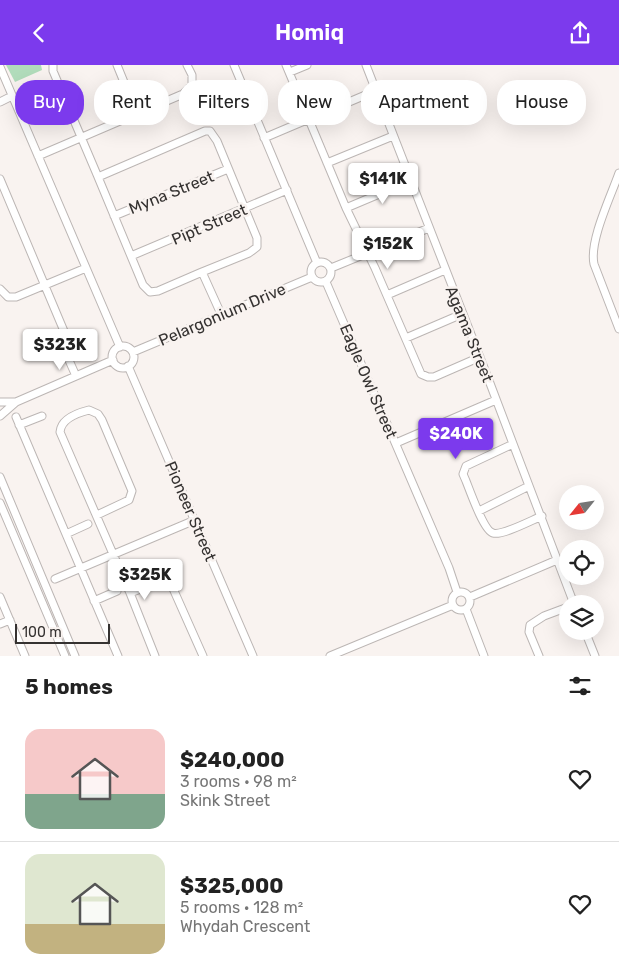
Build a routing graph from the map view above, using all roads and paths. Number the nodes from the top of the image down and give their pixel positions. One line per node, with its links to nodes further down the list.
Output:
1 (53, 65): 21 (street)
2 (117, 65): 10 (street)
3 (187, 65): 14 (street)
4 (234, 65): 22 (street)
5 (286, 65): 9 (street)
6 (306, 65): 9 (street)
7 (366, 65): 12 (street, Agama Street)
8 (0, 67): 13 (street)
9 (290, 73): 11 (street)
10 (123, 80)
11 (293, 80)
12 (371, 80)
13 (12, 96): 15 (street); 23 (street)
14 (169, 100)
15 (0, 101)
16 (110, 125): 21 (street)
17 (293, 125): 22 (street)
18 (311, 125): 24 (street)
19 (389, 125): 20 (street, Agama Street)
20 (393, 136): 24 (street); 29 (street, Agama Street)
21 (80, 137): 23 (street); 27 (street)
22 (264, 138): 30 (street)
23 (38, 156): 38 (street)
24 (327, 163): 31 (street)
25 (228, 169): 27 (street); 32 (street); 33 (street, Myna Street)
26 (619, 173): 49 (street)
27 (98, 177): 33 (street)
28 (0, 179): 44 (street)
29 (410, 181): 31 (street); 34 (street, Agama Street)
30 (287, 190): 32 (street, Pipt Street); 37 (street)
31 (346, 208): 35 (street)
32 (245, 209): 36 (street, Pipt Street); 41 (street)
33 (114, 216): 36 (street)
34 (428, 228): 35 (street); 40 (street, Agama Street)
35 (367, 254): 39 (street); 46 (street)
36 (131, 256): 41 (street)
37 (317, 263): 39 (street); 42 (street)
38 (86, 268): 44 (street); 51 (street)
39 (331, 268): 43 (street)
40 (445, 270): 46 (street); 47 (street, Agama Street)
41 (202, 271): 48 (street)
42 (312, 277): 43 (street); 48 (street, Pelargonium Drive)
43 (326, 282): 64 (street, Eagle Owl Street)
44 (45, 285): 45 (street); 56 (street)
45 (0, 289)
46 (387, 295): 50 (street)
47 (462, 314): 50 (street); 53 (street, Agama Street)
48 (221, 315): 52 (street, Pelargonium Drive)
49 (619, 329)
50 (406, 338): 53 (street)
51 (120, 347): 52 (street); 54 (street)
52 (132, 352): 55 (street)
53 (480, 357): 57 (street, Agama Street)
54 (113, 360): 55 (street); 56 (street)
55 (128, 366): 72 (street, Pioneer Street)
56 (76, 376): 59 (street)
57 (496, 400): 64 (street); 65 (street, Agama Street)
58 (0, 402): 59 (street)
59 (16, 402): 60 (street)
60 (0, 416)
61 (42, 416): 63 (street)
62 (16, 417): 63 (street)
63 (19, 425): 74 (street)
64 (396, 443): 80 (street, Eagle Owl Street)
65 (513, 444): 67 (street, Agama Street); 69 (street)
66 (0, 477): 94 (street)
67 (529, 486): 69 (street); 71 (street, Agama Street)
68 (0, 503): 93 (street)
69 (479, 511): 71 (street)
70 (97, 515): 70 (street); 75 (street)
71 (542, 517): 76 (street, Agama Street)
72 (195, 520): 75 (street); 98 (street, Pioneer Street)
73 (88, 524): 74 (street)
74 (66, 534): 77 (street)
75 (114, 554): 77 (street); 81 (street)
76 (557, 560): 82 (street, Agama Street); 84 (street)
77 (80, 568): 78 (street); 85 (street)
78 (55, 579)
79 (117, 591): 85 (street)
80 (457, 592): 84 (street); 86 (street)
81 (130, 593): 96 (street); 97 (street)
82 (571, 595)
83 (0, 597): 89 (street)
84 (470, 597): 87 (street)
85 (94, 601): 95 (street)
86 (452, 605): 87 (street); 99 (street)
87 (466, 609): 100 (street)
88 (559, 610): 101 (street)
89 (10, 620): 90 (street); 92 (street)
90 (0, 624)
91 (589, 640): 102 (street)
92 (25, 656)
93 (65, 656)
94 (75, 656)
95 (118, 656)
96 (155, 656)
97 (203, 656)
98 (253, 656)
99 (330, 656)
100 (484, 656)
101 (539, 656)
102 (595, 656)

